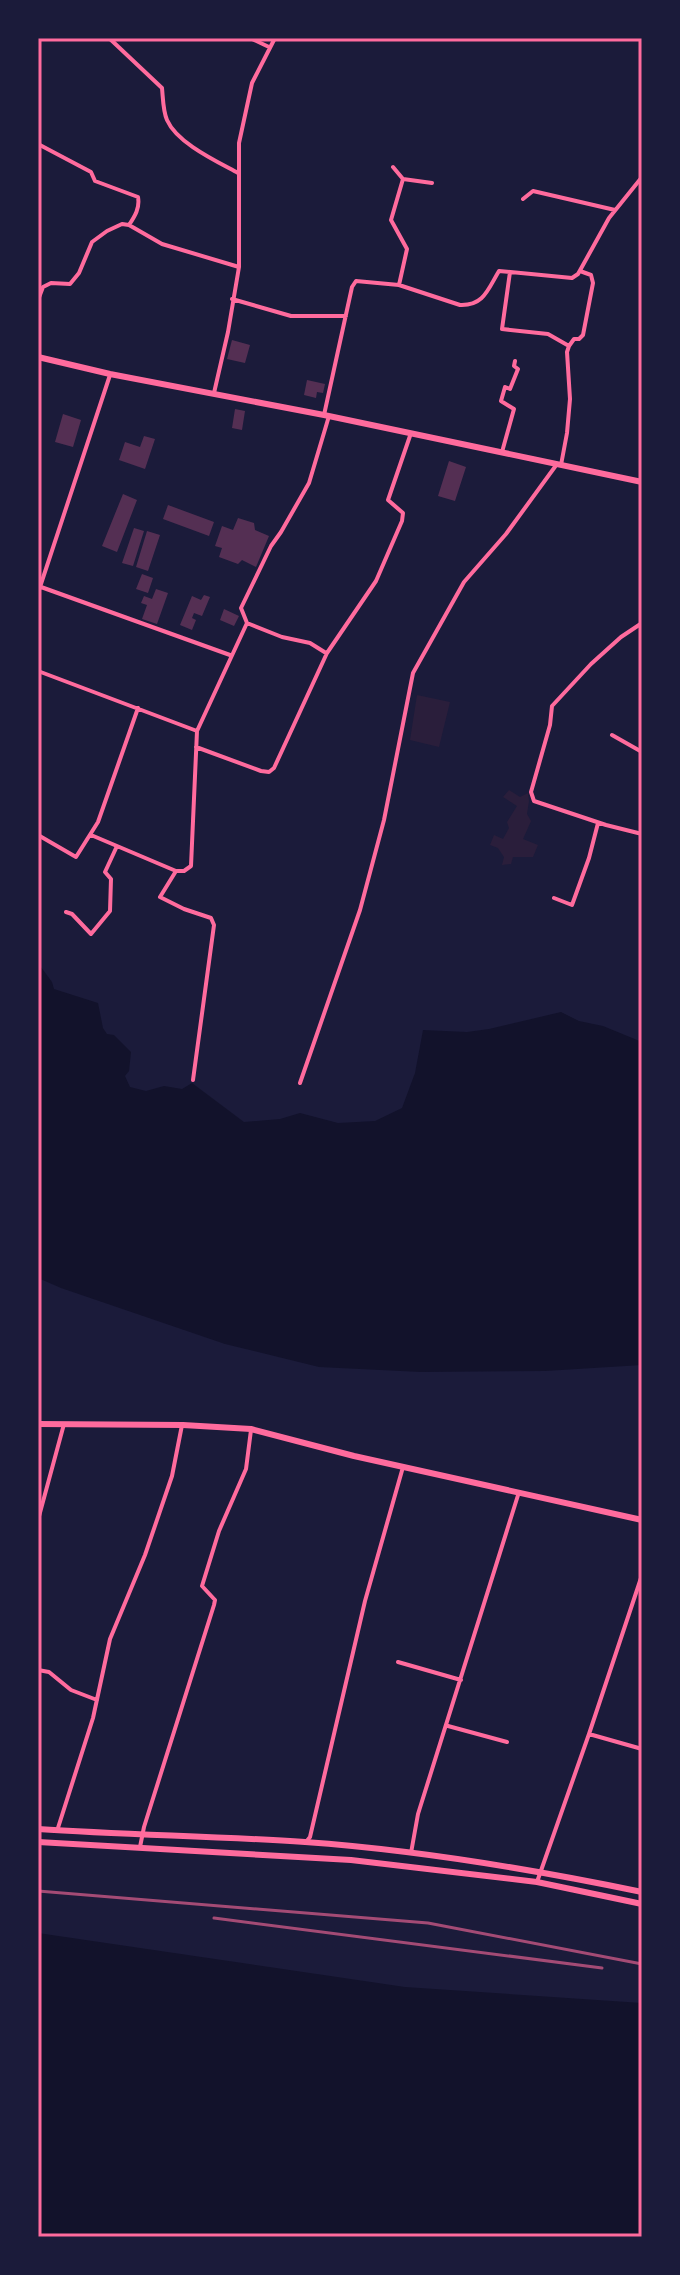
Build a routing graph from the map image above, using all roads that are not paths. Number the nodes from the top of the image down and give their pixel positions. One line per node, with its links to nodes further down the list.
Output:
1 (109, 38): 7 (street)
2 (250, 38): 4 (street)
3 (275, 38): 4 (street)
4 (269, 47): 7 (street)
5 (38, 144): 13 (street)
6 (393, 167): 9 (street)
7 (238, 173): 14 (street)
8 (642, 177): 12 (street)
9 (403, 179): 10 (street); 17 (street)
10 (432, 183)
11 (523, 199): 12 (street)
12 (615, 210): 15 (street)
13 (129, 225): 14 (street); 19 (street)
14 (239, 267): 18 (street)
15 (580, 271): 16 (street); 21 (street)
16 (510, 272): 17 (street); 21 (street)
17 (399, 285): 20 (street)
18 (232, 299): 20 (street); 25 (street)
19 (38, 300)
20 (346, 316): 26 (street)
21 (569, 346): 29 (street)
22 (38, 357): 24 (main road)
23 (515, 361): 28 (street)
24 (110, 374): 25 (main road); 31 (street)
25 (214, 393): 26 (main road)
26 (326, 416): 27 (main road); 33 (street)
27 (411, 433): 28 (main road); 35 (street)
28 (502, 452): 29 (main road)
29 (559, 464): 30 (main road); 52 (street)
30 (642, 482)
31 (41, 587): 32 (street); 36 (street)
32 (38, 593)
33 (247, 623): 35 (street); 36 (street)
34 (642, 623): 43 (street)
35 (327, 653): 41 (street)
36 (231, 656): 39 (street)
37 (38, 671): 38 (street)
38 (138, 708): 39 (street); 46 (street)
39 (197, 731): 41 (street)
40 (612, 735): 42 (street)
41 (196, 747): 48 (street)
42 (642, 752)
43 (599, 822): 44 (street); 49 (street)
44 (642, 834)
45 (38, 835): 46 (street)
46 (91, 835): 47 (street)
47 (117, 846): 48 (street); 50 (street)
48 (176, 871): 51 (street)
49 (554, 898)
50 (66, 912)
51 (193, 1080)
52 (300, 1083)
53 (38, 1424): 54 (main road)
54 (64, 1424): 55 (main road); 59 (street)
55 (183, 1425): 56 (main road); 65 (street)
56 (251, 1429): 57 (main road); 72 (street)
57 (403, 1467): 58 (main road); 74 (street)
58 (519, 1492): 60 (main road); 64 (street)
59 (38, 1520)
60 (642, 1520)
61 (642, 1575): 67 (street)
62 (398, 1662): 64 (street)
63 (38, 1670): 65 (street)
64 (461, 1680): 66 (street)
65 (97, 1700): 71 (street)
66 (447, 1726): 68 (street); 76 (street)
67 (589, 1734): 69 (street); 77 (street)
68 (507, 1742)
69 (642, 1749)
70 (38, 1829): 71 (main road)
71 (57, 1831): 72 (main road)
72 (142, 1835): 74 (main road); 75 (street)
73 (38, 1842): 75 (main road)
74 (306, 1842): 76 (main road)
75 (140, 1847): 78 (main road)
76 (411, 1853): 77 (main road)
77 (539, 1871): 78 (street); 79 (main road)
78 (537, 1882): 80 (main road)
79 (642, 1892)
80 (642, 1904)

